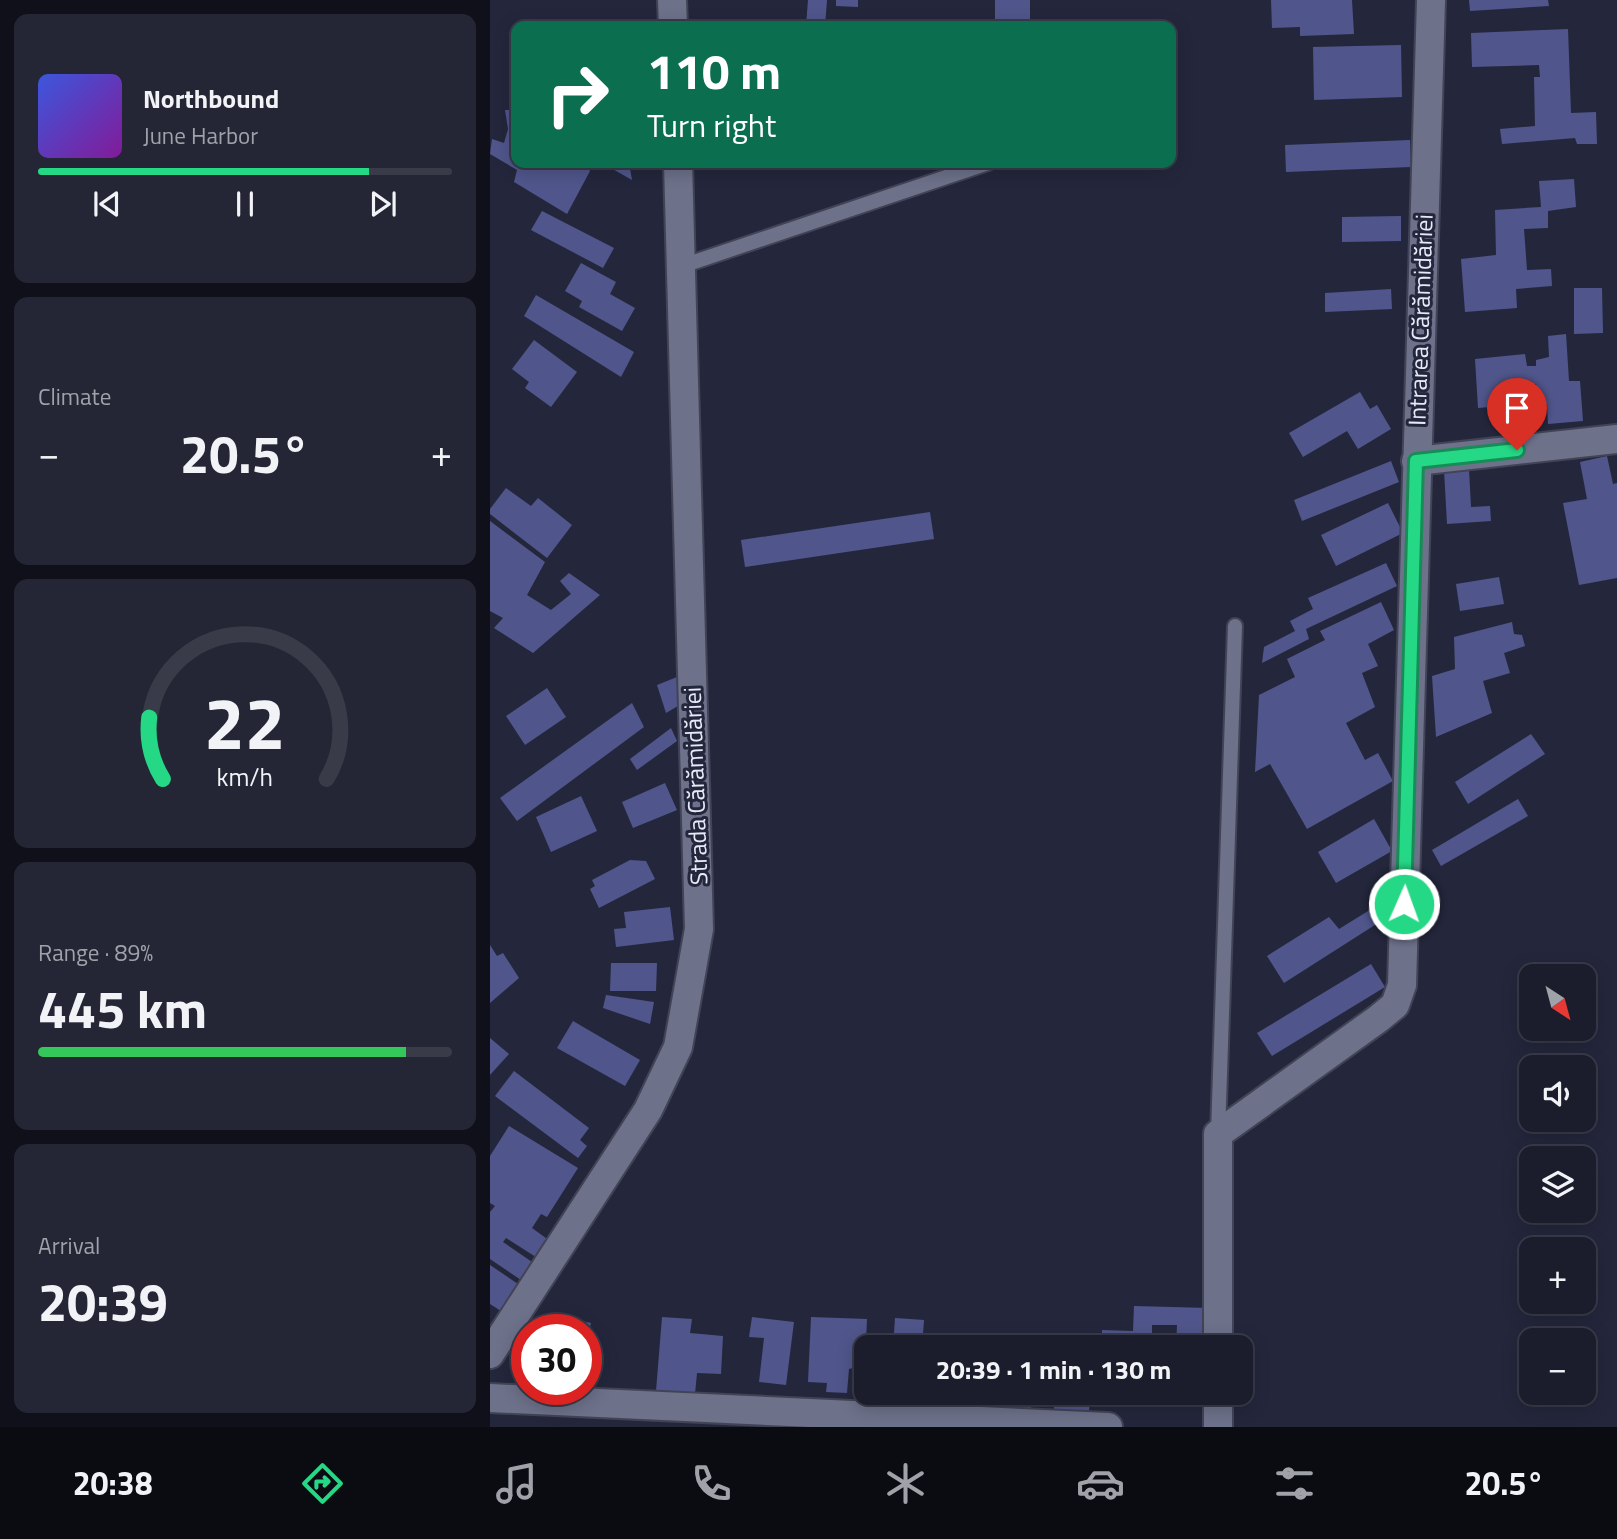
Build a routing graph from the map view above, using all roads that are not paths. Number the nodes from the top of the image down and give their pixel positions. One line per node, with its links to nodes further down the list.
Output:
1 (672, 0): 3 (street)
2 (1431, 0): 8 (street, Intrarea Cărămidăriei)
3 (673, 21)
4 (678, 168): 6 (street, Strada Cărămidăriei)
5 (973, 168): 6 (lane)
6 (682, 266): 12 (street, Strada Cărămidăriei)
7 (1617, 439): 8 (street)
8 (1416, 461): 10 (street, Intrarea Cărămidăriei)
9 (1235, 626): 10 (lane)
10 (1218, 1134): 11 (street)
11 (1218, 1335)
12 (490, 1354)
13 (490, 1398): 15 (street)
14 (1218, 1405): 16 (street)
15 (1108, 1427)
16 (1218, 1427)

